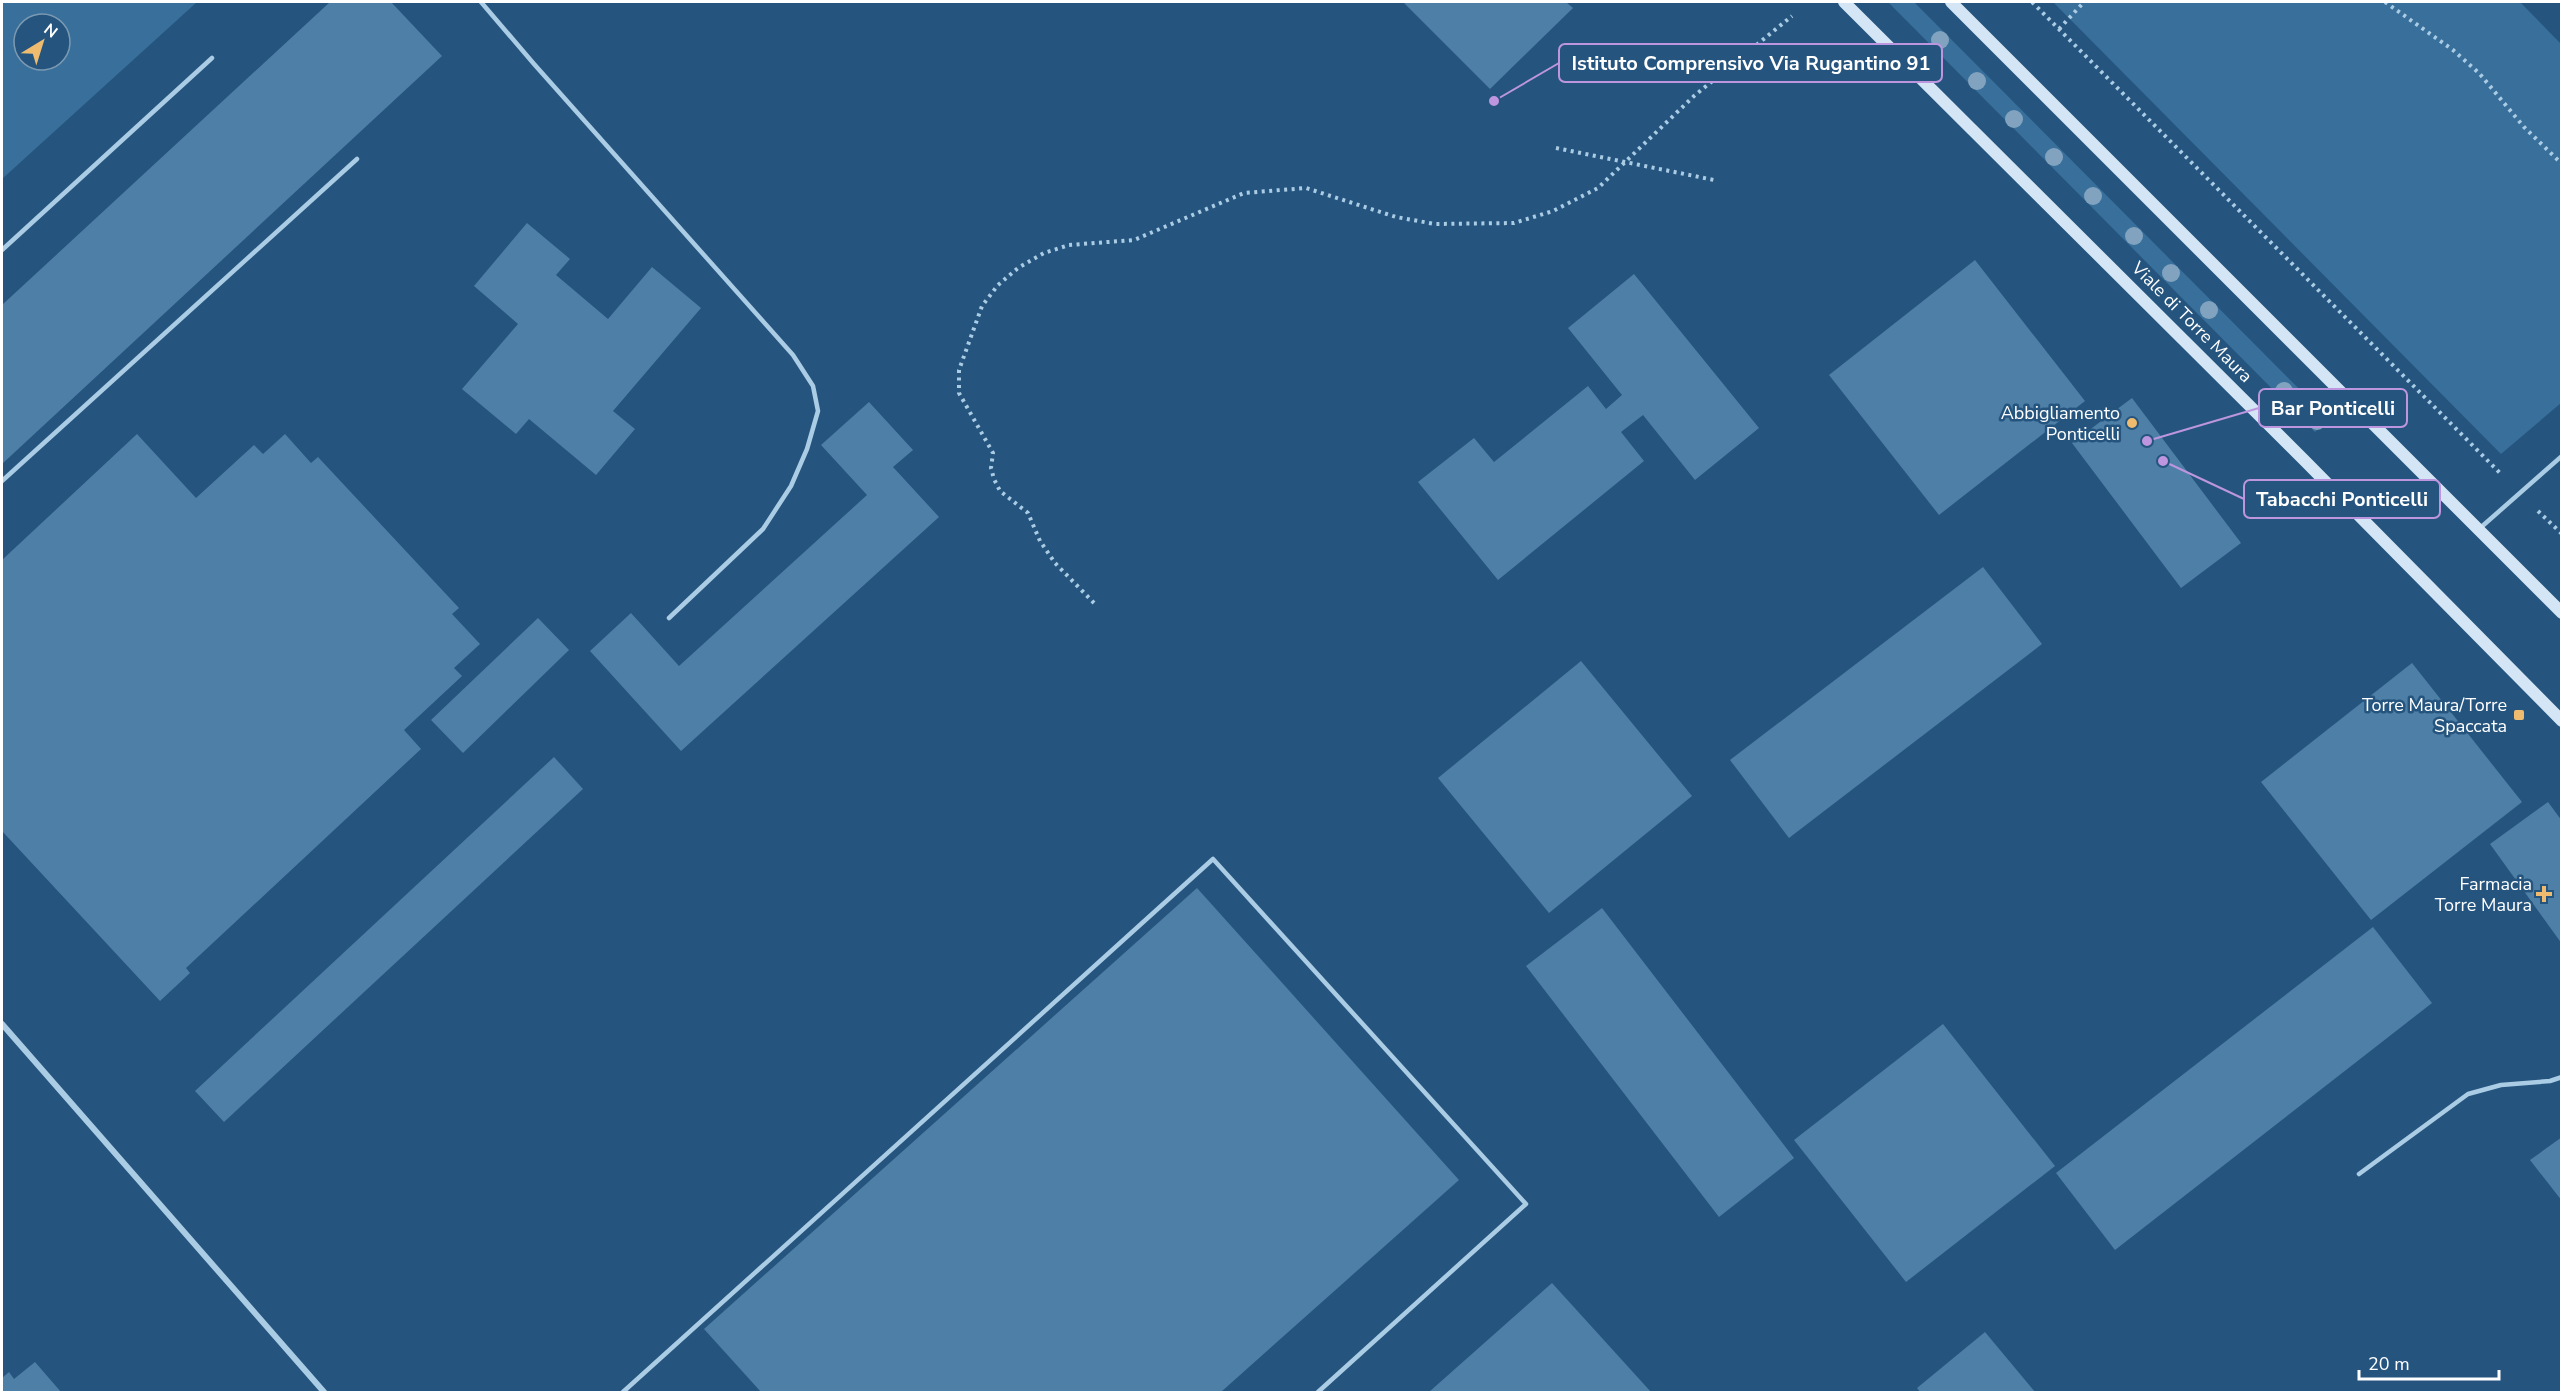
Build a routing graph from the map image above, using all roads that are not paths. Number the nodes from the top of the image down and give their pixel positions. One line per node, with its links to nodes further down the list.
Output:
1 (481, 2): 11 (lane)
2 (1844, 2): 12 (street, Viale di Torre Maura)
3 (1951, 2): 9 (street)
4 (212, 58): 6 (lane)
5 (357, 159): 8 (lane)
6 (2, 250)
7 (2562, 456): 9 (lane)
8 (2, 482)
9 (2479, 529): 10 (street)
10 (2562, 613)
11 (669, 618)
12 (2562, 721)
13 (2, 1024): 16 (street)
14 (2562, 1077): 15 (lane)
15 (2359, 1174)
16 (324, 1392)
17 (623, 1392): 18 (lane)
18 (1318, 1392)

